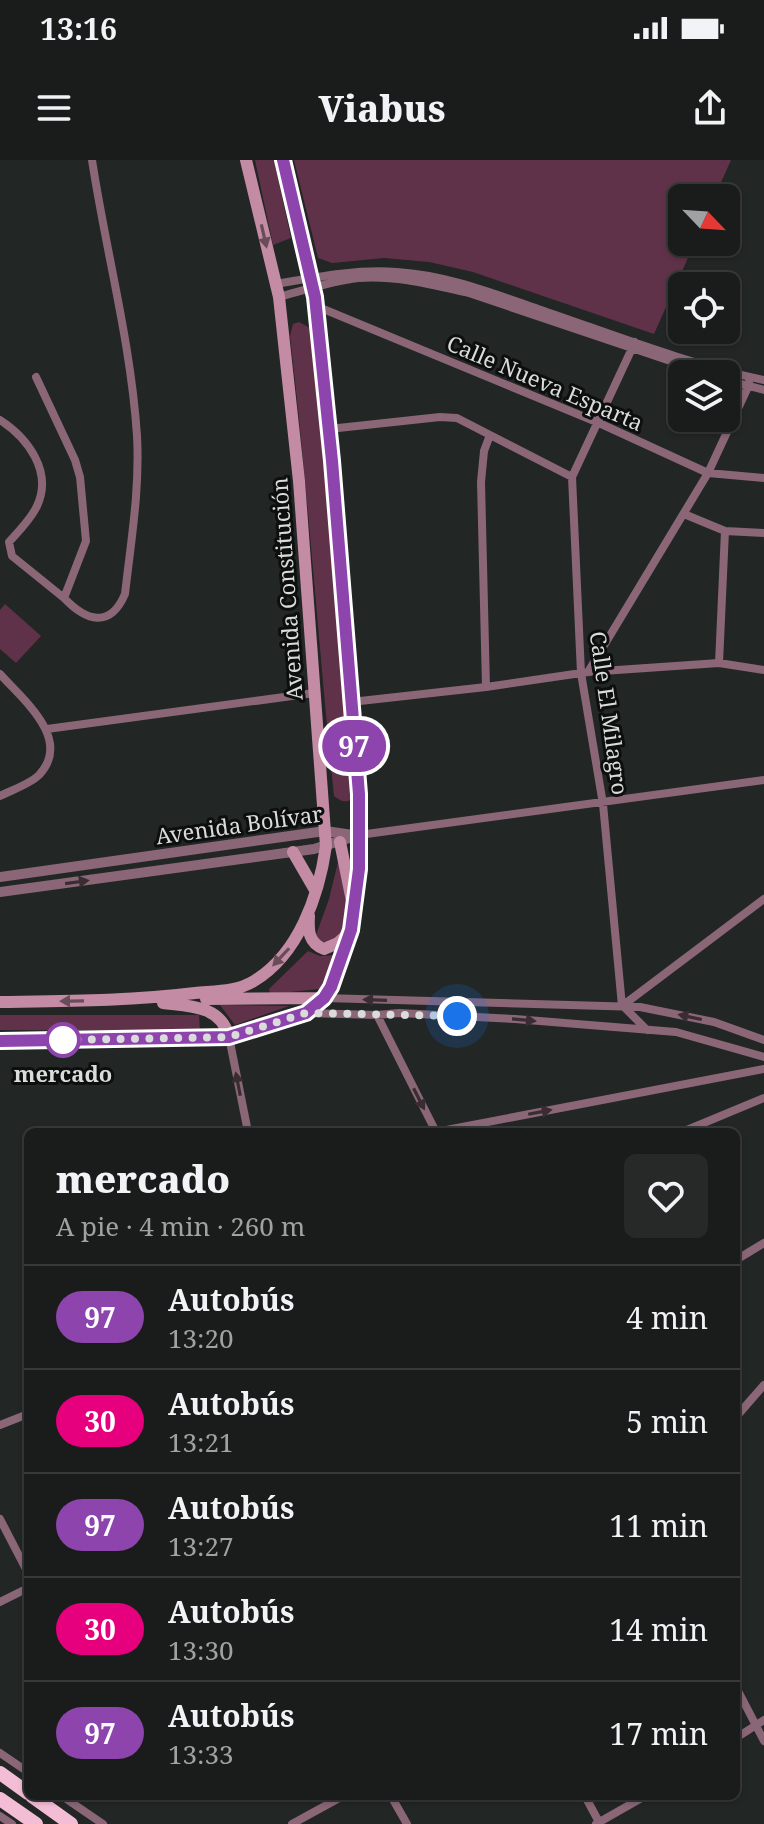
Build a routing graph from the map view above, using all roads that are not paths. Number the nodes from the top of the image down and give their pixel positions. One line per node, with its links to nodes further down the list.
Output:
1 (92, 160): 25 (street)
2 (246, 160): 5 (main road, Avenida Constitución, one-way to 5)
3 (283, 160): 4 (main road)
4 (312, 283): 5 (street); 6 (street); 7 (main road); 8 (street)
5 (276, 284): 6 (main road, Avenida Constitución)
6 (279, 297): 31 (main road, Avenida Constitución)
7 (316, 306): 16 (street, Calle Nueva Esparta); 17 (main road)
8 (634, 346): 9 (street); 13 (street); 16 (street, Calle El Milagro)
9 (672, 360)
10 (36, 377): 25 (street)
11 (764, 380): 13 (street)
12 (740, 381): 13 (street)
13 (749, 382): 14 (street); 19 (street)
14 (764, 390)
15 (0, 420): 25 (street)
16 (599, 423): 19 (street, Calle Nueva Esparta); 20 (street, Calle El Milagro)
17 (329, 429): 18 (street); 32 (main road)
18 (490, 435): 20 (street); 30 (street)
19 (708, 473): 21 (street, Calle Nueva Esparta); 22 (street)
20 (572, 477): 28 (street, Calle El Milagro)
21 (764, 478)
22 (684, 514): 23 (street); 28 (street)
23 (725, 531): 24 (street); 26 (street)
24 (764, 533)
25 (64, 598)
26 (719, 663): 27 (street); 28 (street)
27 (764, 670)
28 (584, 673): 30 (street); 36 (street, Calle El Milagro)
29 (0, 674): 33 (street)
30 (486, 687): 32 (street)
31 (314, 693): 33 (street); 37 (main road, Avenida Constitución)
32 (351, 702): 38 (main road)
33 (47, 729): 35 (street)
34 (764, 780): 36 (street)
35 (0, 796)
36 (603, 804): 38 (street); 50 (street, Calle El Milagro)
37 (325, 831): 38 (street, Avenida Bolívar); 39 (main road, Avenida Constitución); 41 (street, Avenida Bolívar)
38 (359, 835): 39 (street, Avenida Bolívar); 45 (main road)
39 (333, 844): 40 (street, Avenida Bolívar); 43 (main road, Avenida Constitución); 45 (main road)
40 (293, 852): 42 (street, Avenida Bolívar, one-way to 40); 43 (main road)
41 (0, 877)
42 (0, 892)
43 (314, 894): 46 (main road); 48 (main road, Avenida Constitución, one-way to 48)
44 (764, 899): 50 (street)
45 (355, 912): 46 (main road)
46 (351, 930): 47 (main road)
47 (324, 998): 48 (main road); 50 (street, one-way to 47); 51 (main road)
48 (143, 999): 49 (main road, Avenida Constitución, one-way to 49); 54 (main road)
49 (0, 1002)
50 (622, 1006): 53 (street); 55 (street, one-way to 50)
51 (306, 1013): 52 (street); 54 (main road)
52 (377, 1015): 53 (street, one-way to 53); 61 (street, one-way to 61)
53 (647, 1030): 57 (street)
54 (229, 1037): 56 (main road); 60 (street, one-way to 54)
55 (764, 1040)
56 (0, 1041)
57 (764, 1057)
58 (764, 1069): 62 (street, one-way to 58)
59 (764, 1098): 63 (street)
60 (247, 1128)
61 (434, 1128)
62 (457, 1128)
63 (692, 1128)
64 (764, 1243): 65 (street)
65 (740, 1258)
66 (764, 1385): 67 (street)
67 (740, 1412)
68 (24, 1416): 69 (street)
69 (0, 1425)
70 (0, 1519): 71 (street)
71 (24, 1565)
72 (24, 1590): 73 (street)
73 (0, 1602)
74 (740, 1695): 76 (street)
75 (764, 1720): 76 (street)
76 (755, 1726): 77 (street); 78 (street)
77 (740, 1735)
78 (764, 1741)
79 (0, 1753): 80 (street)
80 (24, 1769)
81 (0, 1773): 82 (highway)
82 (24, 1791)
83 (0, 1799): 93 (highway)
84 (37, 1800): 94 (highway)
85 (69, 1800): 95 (street)
86 (336, 1800): 96 (street)
87 (393, 1800): 97 (street)
88 (587, 1800): 91 (street)
89 (638, 1800): 91 (street)
90 (0, 1816): 92 (street)
91 (599, 1823)
92 (12, 1824)
93 (36, 1824)
94 (71, 1824)
95 (103, 1824)
96 (292, 1824)
97 (407, 1824)

